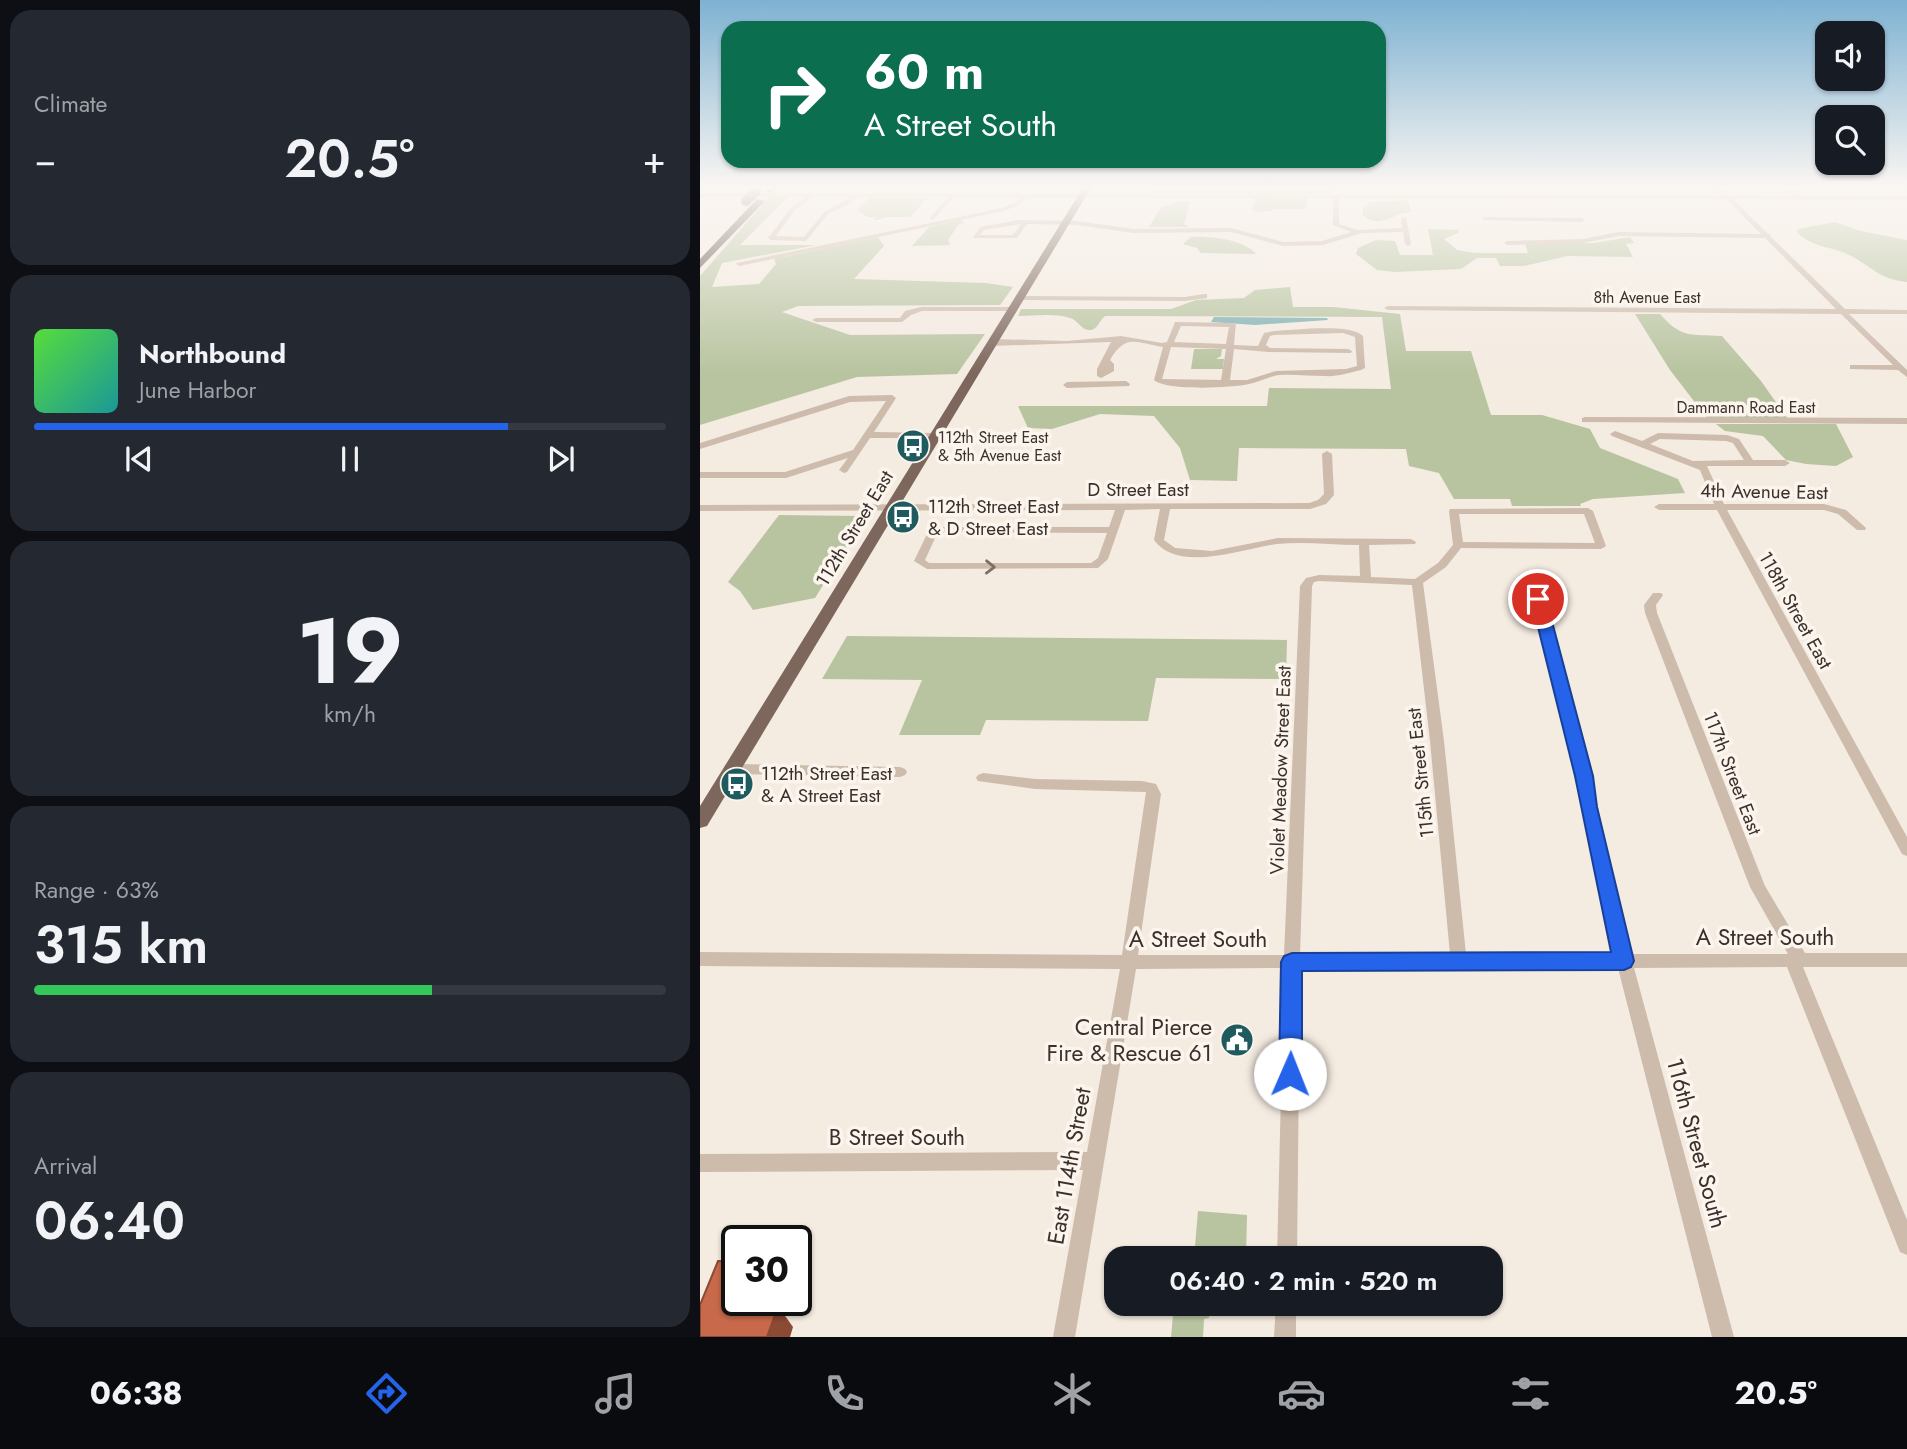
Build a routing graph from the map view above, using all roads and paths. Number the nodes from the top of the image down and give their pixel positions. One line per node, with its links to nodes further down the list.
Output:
1 (715, 248): 6 (highway)
2 (816, 248): 5 (street)
3 (1049, 248): 8 (main road, 112th Street East)
4 (1781, 248): 11 (street)
5 (739, 264)
6 (700, 265)
7 (1204, 296): 8 (street)
8 (1020, 298): 10 (main road, 112th Street East)
9 (1388, 308): 11 (street, 8th Avenue East)
10 (1013, 309): 13 (street); 19 (main road, 112th Street East)
11 (1845, 312): 12 (street, 8th Avenue East); 26 (street)
12 (1907, 312)
13 (817, 320)
14 (1121, 329): 18 (street)
15 (1343, 331): 16 (street); 17 (street)
16 (1308, 332): 24 (street)
17 (1353, 332): 23 (street)
18 (1118, 340): 19 (street); 20 (street); 29 (street)
19 (992, 343): 38 (main road, 112th Street East)
20 (1168, 345): 21 (street); 21 (street); 30 (street)
21 (1230, 346): 24 (street); 30 (street)
22 (1307, 351): 23 (street); 24 (street)
23 (1358, 351): 27 (street)
24 (1263, 357): 27 (street); 30 (street)
25 (1853, 368): 26 (street)
26 (1900, 368): 28 (street)
27 (1357, 370)
28 (1907, 375)
29 (1100, 380): 31 (street); 32 (street)
30 (1223, 383)
31 (1126, 384)
32 (1066, 385)
33 (889, 397): 37 (street); 41 (street)
34 (1585, 420): 35 (street, Dammann Road East)
35 (1907, 421)
36 (1615, 433): 40 (street)
37 (867, 435): 38 (street); 42 (street)
38 (934, 436): 49 (main road, 112th Street East)
39 (1727, 438): 40 (street); 45 (street)
40 (1643, 443): 44 (street)
41 (700, 446)
42 (856, 452): 47 (street); 48 (street)
43 (1327, 454): 51 (street, D Street East)
44 (1695, 463): 45 (street); 54 (street, 118th Street East)
45 (1750, 463): 46 (street)
46 (1785, 463)
47 (844, 470)
48 (700, 475)
49 (891, 506): 53 (street, D Street East); 55 (street, D Street East); 67 (main road, 112th Street East)
50 (1121, 507): 51 (street, D Street East); 55 (street, D Street East); 58 (street)
51 (1165, 507): 59 (street)
52 (1659, 507): 54 (street, 4th Avenue East)
53 (700, 508)
54 (1720, 508): 56 (street, 4th Avenue East); 71 (street, 118th Street East)
55 (998, 509): 57 (street)
56 (1861, 528)
57 (989, 529): 58 (street); 58 (street, one-way to 58)
58 (1111, 530)
59 (1161, 530): 60 (street)
60 (1364, 542): 61 (street); 63 (street)
61 (1411, 542)
62 (1458, 545): 62 (street); 64 (street)
63 (1366, 576): 64 (street); 78 (street, Violet Meadow Street East)
64 (1418, 582): 75 (street, 115th Street East)
65 (1657, 595): 73 (street, 117th Street East)
66 (1538, 599): 76 (street, 116th Street South)
67 (731, 769): 68 (street); 70 (main road, 112th Street East)
68 (900, 772)
69 (983, 778): 77 (street, East 114th Street)
70 (700, 821)
71 (1907, 850)
72 (700, 959): 77 (street, A Street South)
73 (1796, 960): 74 (street, A Street South); 76 (street, A Street South); 81 (street, 117th Street East)
74 (1907, 960)
75 (1458, 961): 76 (street, A Street South); 78 (street, A Street South)
76 (1624, 961): 86 (street, 116th Street South)
77 (1129, 962): 78 (street, A Street South); 79 (street, East 114th Street)
78 (1292, 962): 82 (street, Violet Meadow Street East)
79 (1095, 1161): 80 (street, B Street South); 84 (street, East 114th Street)
80 (700, 1163)
81 (1907, 1245)
82 (1287, 1246)
83 (1286, 1316): 85 (street)
84 (1064, 1337)
85 (1286, 1337)
86 (1723, 1337)

